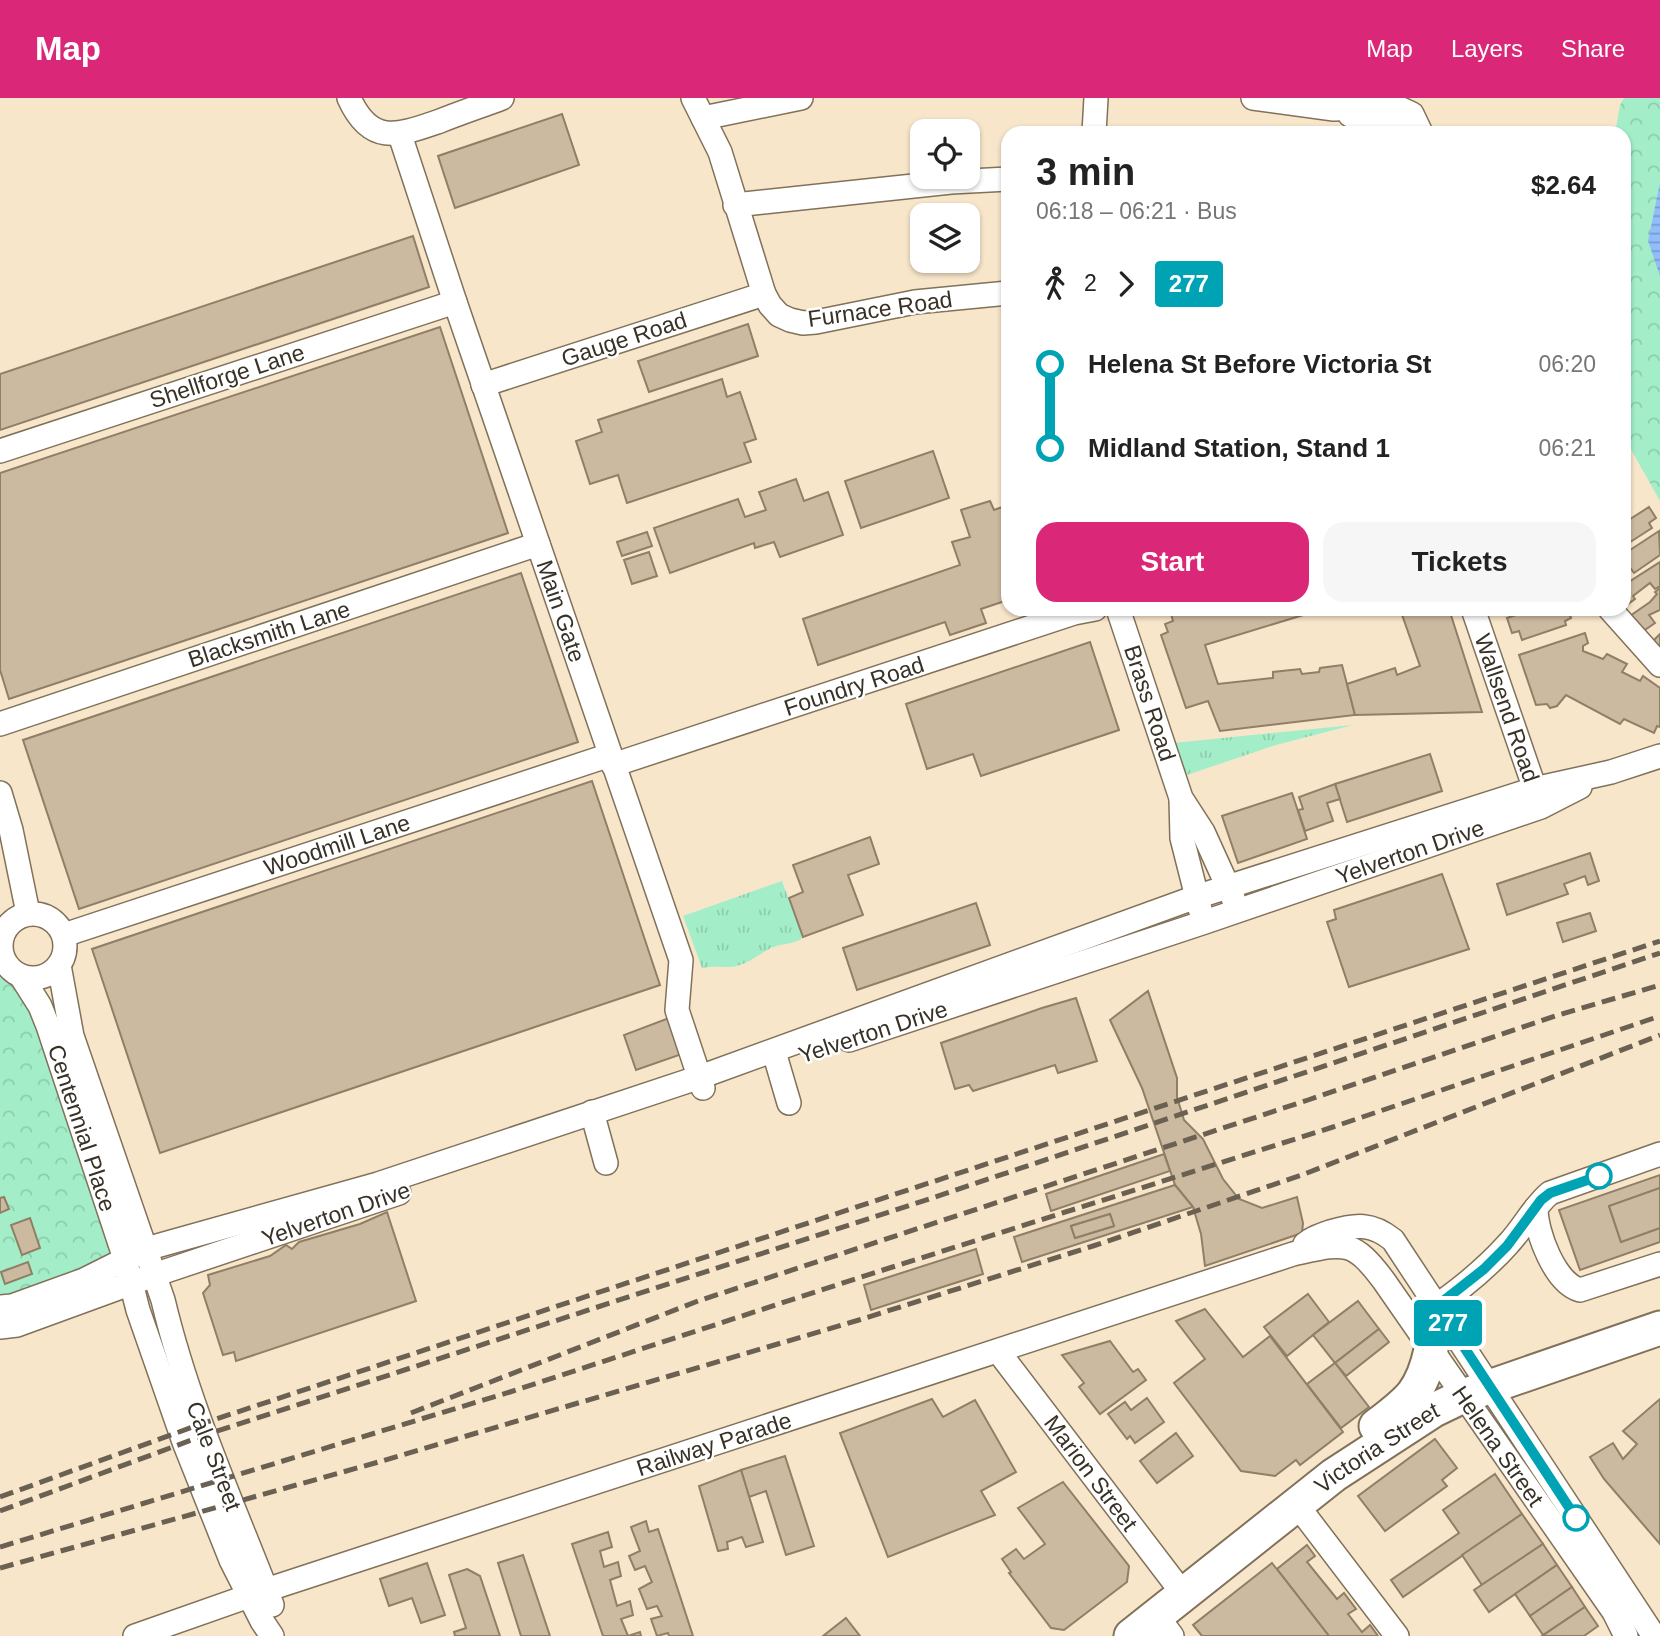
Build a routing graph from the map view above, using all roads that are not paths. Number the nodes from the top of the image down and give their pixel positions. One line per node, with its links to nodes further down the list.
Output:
1 (349, 98): 11 (street)
2 (502, 98): 11 (street)
3 (801, 98): 6 (street)
4 (1096, 98): 8 (street)
5 (1253, 98): 7 (street)
6 (698, 108): 13 (street)
7 (1334, 109): 9 (street); 10 (street)
8 (1094, 126)
9 (1389, 126)
10 (1418, 126)
11 (400, 135): 16 (street, Main Gate)
12 (1001, 179): 13 (street)
13 (735, 205): 14 (street)
14 (764, 294): 15 (street, Furnace Road); 17 (street, Gauge Road)
15 (1001, 294)
16 (455, 302): 17 (street, Main Gate); 18 (street, Shellforge Lane)
17 (483, 385): 19 (street, Main Gate)
18 (0, 451)
19 (538, 544): 25 (street, Blacksmith Lane); 27 (street, Main Gate)
20 (1069, 616): 27 (street, Foundry Road)
21 (1120, 616): 29 (street, Brass Road)
22 (1475, 616): 30 (street, Wallsend Road)
23 (1616, 616): 24 (street)
24 (1660, 665)
25 (0, 724)
26 (1660, 756): 30 (street, Yelverton Drive)
27 (611, 760): 37 (street, Woodmill Lane); 41 (street, Main Gate)
28 (0, 793): 34 (street)
29 (1181, 798): 31 (street, Brass Road); 32 (street, Brass Road)
30 (1538, 798): 31 (street, Yelverton Drive); 33 (street, Yelverton Drive)
31 (1227, 887): 32 (street, Yelverton Drive); 33 (street, Brass Road)
32 (1196, 897): 35 (street, Brass Road); 40 (street, Yelverton Drive)
33 (1238, 911): 35 (street, Yelverton Drive)
34 (28, 914): 36 (street); 37 (street)
35 (1205, 922): 40 (street, Yelverton Drive)
36 (2, 934): 39 (street)
37 (64, 935): 38 (street)
38 (60, 965): 39 (street); 48 (street, Centennial Place)
39 (12, 975): 48 (street, Centennial Place)
40 (776, 1058): 41 (street, Yelverton Drive); 42 (street)
41 (702, 1083): 43 (street, Yelverton Drive)
42 (789, 1103)
43 (593, 1118): 45 (street); 48 (street, Yelverton Drive); 53 (street, Yelverton Drive)
44 (1660, 1154): 46 (street)
45 (606, 1163)
46 (1536, 1208): 52 (street); 56 (street)
47 (1393, 1240): 49 (street, Railway Parade); 51 (street, Helena Street)
48 (135, 1254): 53 (street, Centennial Place); 55 (street, Centennial Place); 57 (street, Yelverton Drive)
49 (1293, 1254): 50 (street, Railway Parade); 62 (street, Railway Parade)
50 (1367, 1258): 54 (street, Helena Street)
51 (1409, 1264): 54 (street); 56 (street, Helena Street)
52 (1660, 1264)
53 (154, 1275): 55 (street, Yelverton Drive); 66 (street, Cale Street)
54 (1384, 1281): 58 (street, Helena Street)
55 (131, 1285): 59 (street, Yelverton Drive); 66 (street, Cale Street)
56 (1437, 1306): 58 (street); 63 (street, Helena Street)
57 (0, 1307)
58 (1413, 1322): 61 (street, Helena Street)
59 (0, 1326)
60 (1660, 1328): 63 (highway, Victoria Street)
61 (1431, 1350): 63 (street, Helena Street); 64 (highway)
62 (998, 1351): 66 (street, Railway Parade); 67 (street, Marion Street)
63 (1476, 1391): 64 (highway, Victoria Street); 74 (street, Helena Street); 75 (street, Helena Street)
64 (1334, 1475): 65 (highway, Victoria Street)
65 (1297, 1505): 67 (highway, Victoria Street); 73 (street)
66 (258, 1593): 69 (street, Railway Parade); 70 (street, Cale Street); 71 (street, Cale Street)
67 (1184, 1595): 68 (highway, Victoria Street)
68 (1164, 1626): 72 (highway, Victoria Street)
69 (135, 1636)
70 (272, 1636)
71 (279, 1636)
72 (1131, 1636)
73 (1397, 1636)
74 (1626, 1636)
75 (1654, 1636)

